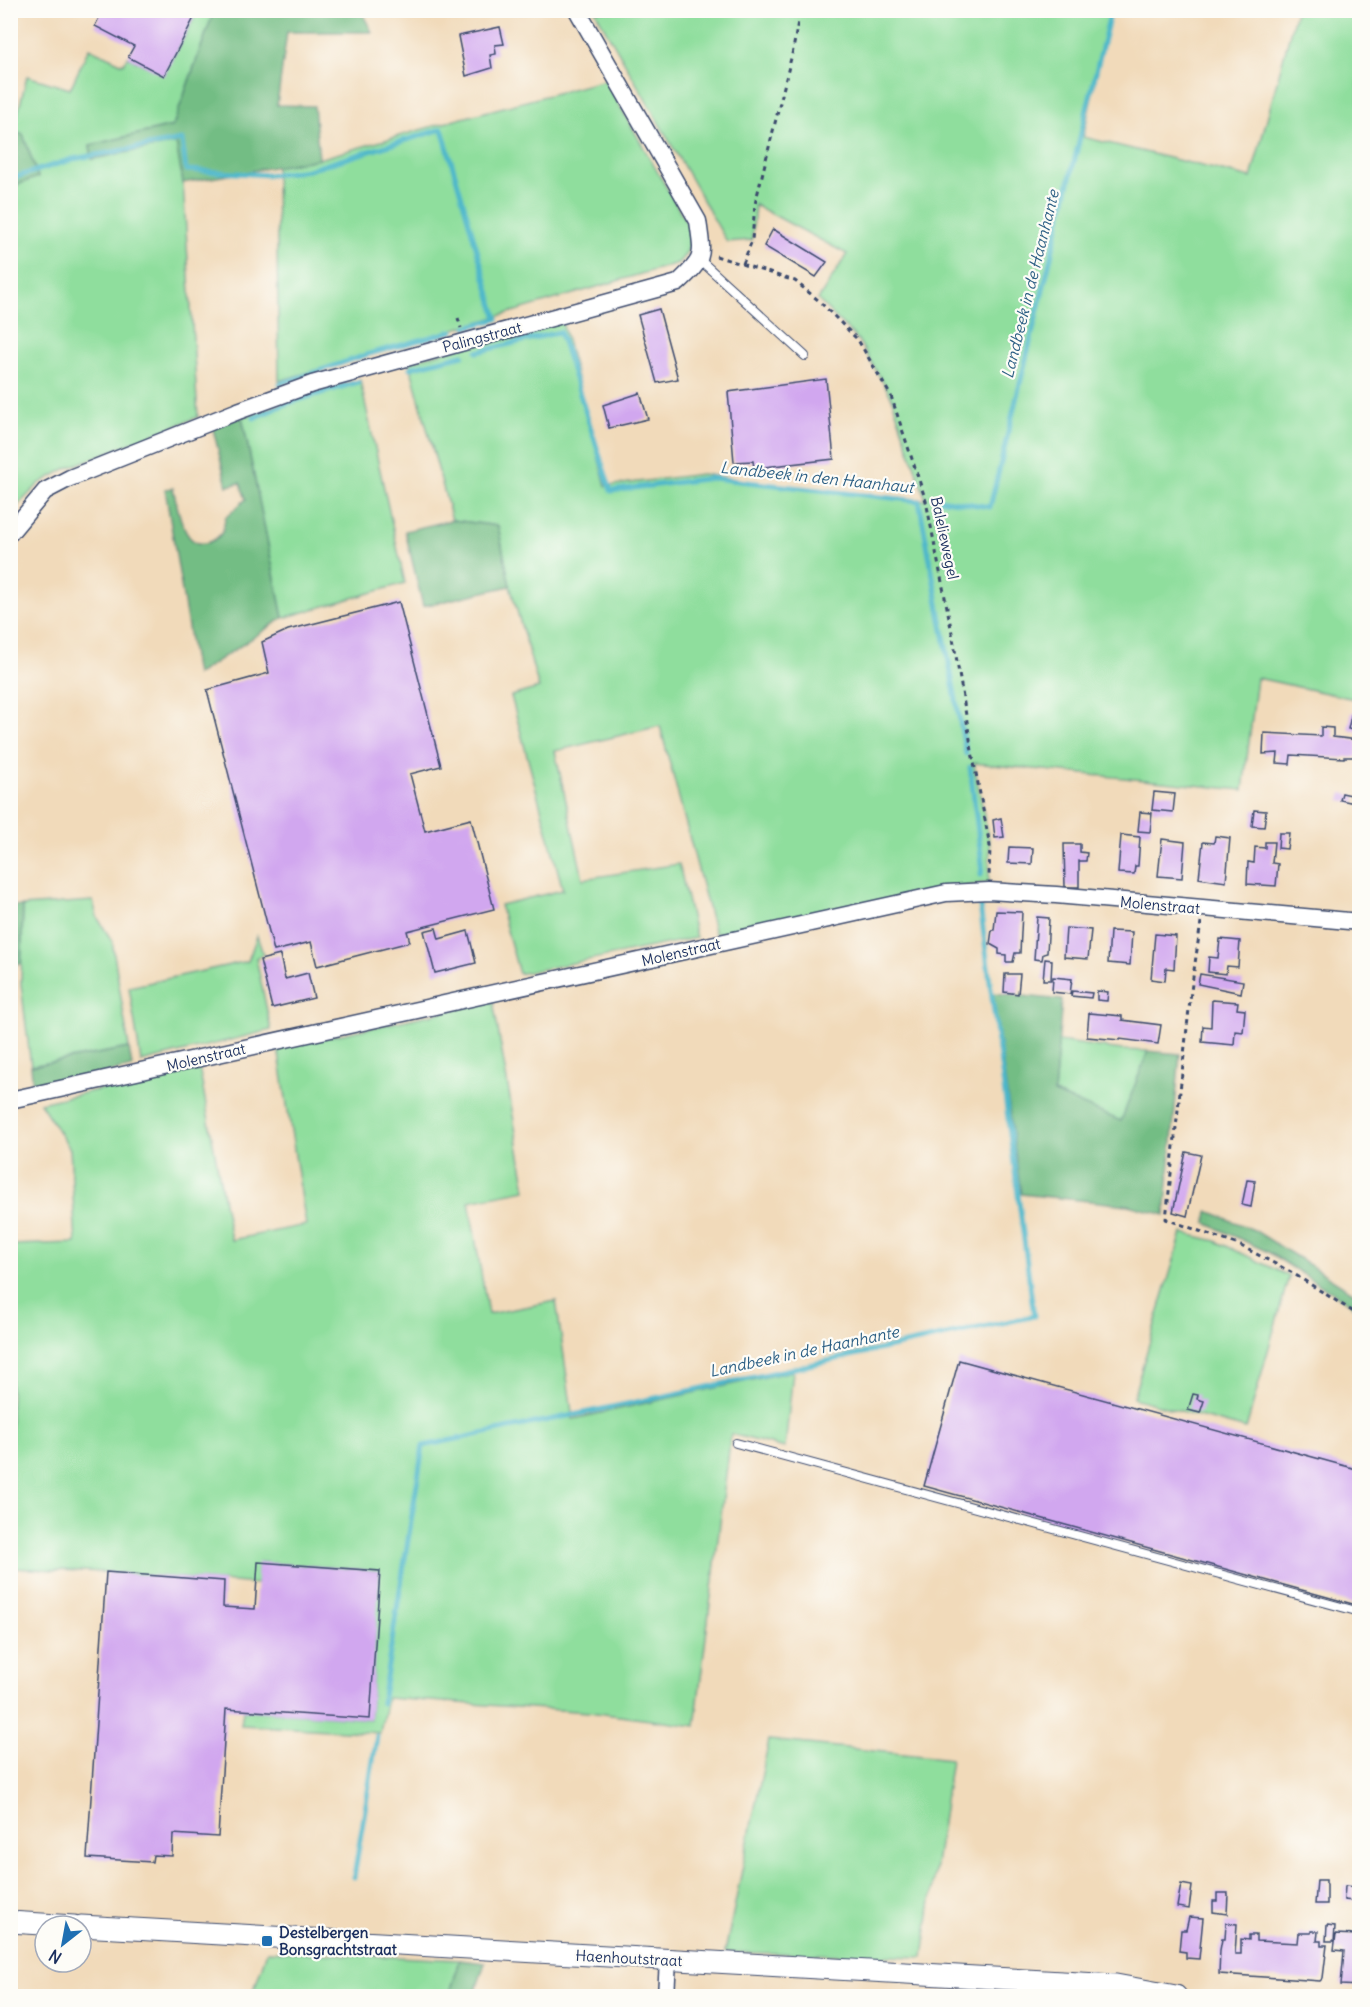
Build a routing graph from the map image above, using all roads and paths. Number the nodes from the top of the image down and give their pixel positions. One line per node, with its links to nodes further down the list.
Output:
1 (577, 10): 3 (street)
2 (800, 10): 4 (path)
3 (701, 256): 4 (path, Baleliewegel); 5 (lane); 6 (street, Palingstraat)
4 (743, 264): 7 (path, Baleliewegel)
5 (805, 356)
6 (10, 533)
7 (987, 891): 8 (street, Molenstraat); 10 (street, Molenstraat)
8 (1202, 908): 9 (street, Molenstraat); 11 (path)
9 (1359, 922)
10 (10, 1101)
11 (1359, 1316)
12 (736, 1443): 13 (lane)
13 (1359, 1612)
14 (10, 1922): 15 (street)
15 (33, 1923)
16 (93, 1927): 17 (street, Haenhoutstraat)
17 (668, 1960): 18 (street); 19 (street, Haenhoutstraat)
18 (666, 1996)
19 (1176, 1996)

